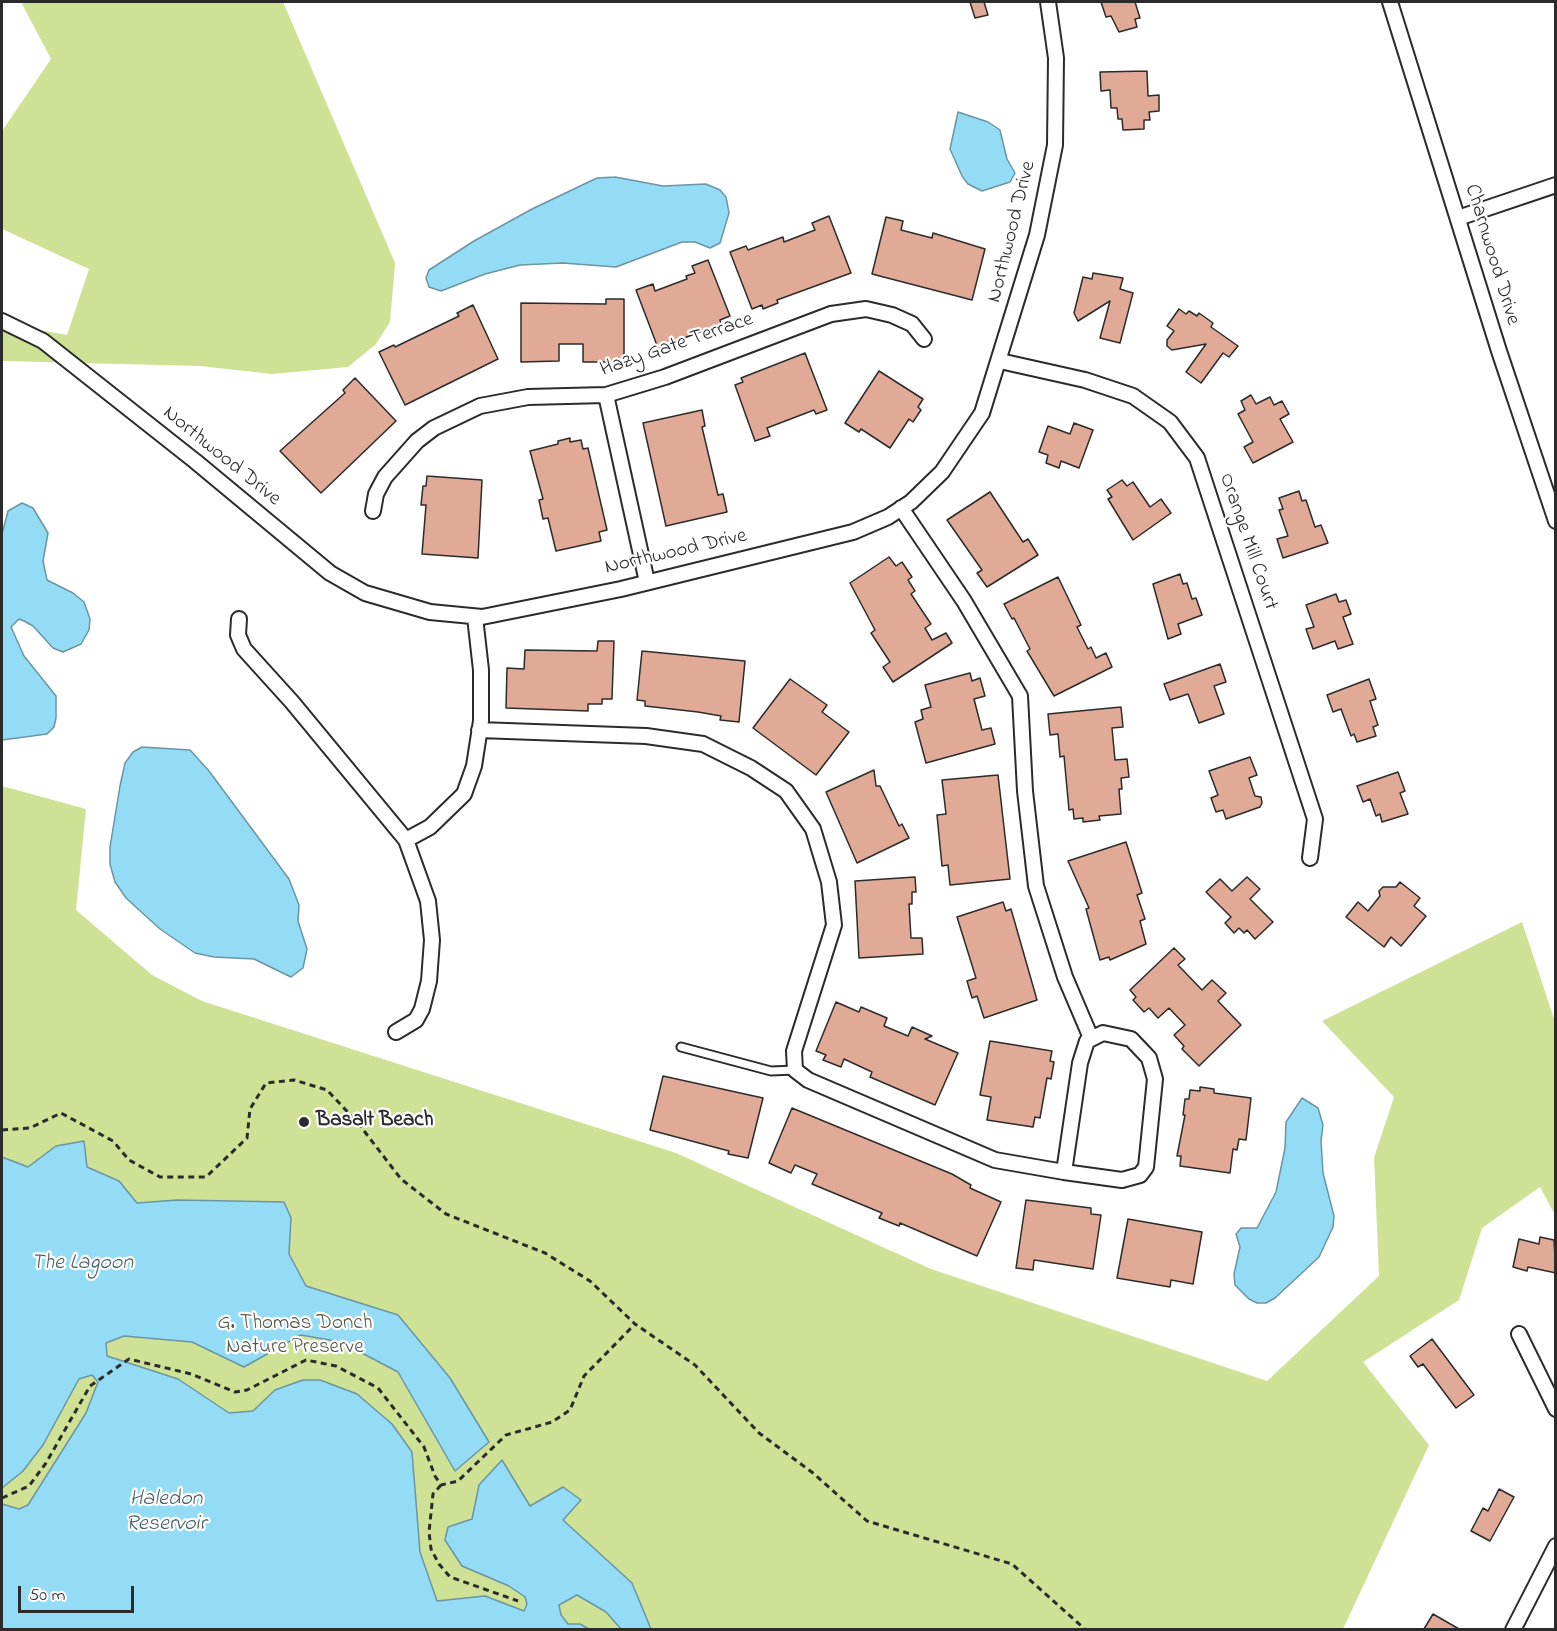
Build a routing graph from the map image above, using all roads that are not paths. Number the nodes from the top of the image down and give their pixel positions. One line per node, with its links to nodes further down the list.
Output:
1 (1048, 2): 7 (street, Northwood Drive)
2 (1390, 2): 4 (street, Charnwood Drive)
3 (1556, 185): 4 (street)
4 (1458, 218): 11 (street, Charnwood Drive)
5 (2, 321): 13 (street, Northwood Drive)
6 (924, 339): 8 (street, Hazy Gate Terrace)
7 (1000, 361): 9 (street, Northwood Drive); 17 (street, Orange Mill Court)
8 (606, 395): 10 (street, Hazy Gate Terrace); 12 (street)
9 (901, 508): 12 (street, Northwood Drive); 19 (street)
10 (373, 511)
11 (1556, 521)
12 (647, 582): 13 (street, Northwood Drive)
13 (475, 616): 15 (street)
14 (239, 619): 16 (street)
15 (479, 730): 16 (street); 21 (street)
16 (406, 840): 18 (street)
17 (1310, 858)
18 (396, 1032)
19 (1091, 1038): 22 (street); 22 (street)
20 (681, 1047): 21 (lane)
21 (795, 1070): 22 (street)
22 (1064, 1172)
23 (1520, 1334): 24 (street)
24 (1556, 1409)
25 (1556, 1546): 26 (street)
26 (1513, 1629)

